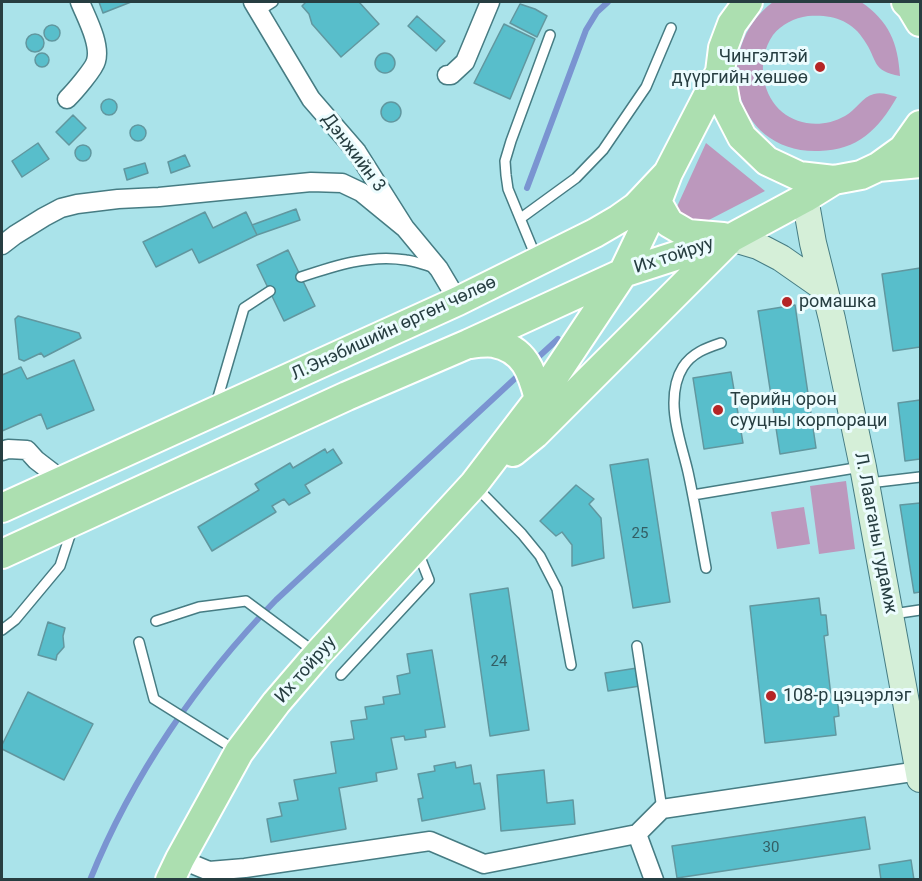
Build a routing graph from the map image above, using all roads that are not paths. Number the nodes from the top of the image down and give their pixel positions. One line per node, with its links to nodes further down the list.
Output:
1 (80, 2): 10 (street)
2 (490, 2): 9 (street)
3 (748, 2): 5 (main road)
4 (262, 5): 19 (street, Дэнжийн 3)
5 (732, 13): 8 (main road)
6 (671, 28): 18 (lane)
7 (550, 35): 18 (lane)
8 (720, 72): 14 (main road, Л.Энэбишийн өргөн чөлөө); 15 (main road)
9 (447, 75)
10 (67, 99)
11 (921, 125): 13 (main road)
12 (921, 163): 13 (main road)
13 (878, 167): 15 (main road)
14 (668, 173): 17 (main road); 22 (main road, Л.Энэбишийн өргөн чөлөө)
15 (834, 180): 16 (main road, Их тойруу)
16 (806, 198): 20 (main road, Их тойруу); 26 (main road, Л. Лааганы гудамж)
17 (657, 202): 20 (main road); 24 (main road)
18 (521, 218): 22 (lane)
19 (405, 228): 21 (street); 23 (street, Дэнжийн 3)
20 (731, 238): 24 (main road, Их тойруу); 26 (main road); 37 (main road, Их тойруу)
21 (2, 245)
22 (538, 262): 28 (main road, Л.Энэбишийн өргөн чөлөө)
23 (439, 269): 25 (lane); 28 (street, Дэнжийн 3)
24 (623, 273): 29 (main road); 31 (main road, Их тойруу)
25 (301, 277)
26 (824, 288): 34 (main road, Л. Лааганы гудамж)
27 (270, 291): 32 (lane)
28 (458, 301): 32 (main road, Л.Энэбишийн өргөн чөлөө)
29 (468, 344): 31 (main road); 40 (main road)
30 (721, 344): 38 (lane)
31 (539, 399): 37 (main road, Их тойруу)
32 (214, 412): 36 (main road, Л.Энэбишийн өргөн чөлөө)
33 (2, 451): 36 (street)
34 (865, 475): 35 (lane); 38 (lane); 45 (main road, Л. Лааганы гудамж)
35 (921, 477)
36 (62, 480): 39 (main road, Л.Энэбишийн өргөн чөлөө)
37 (474, 484): 41 (main road, Их тойруу); 51 (lane)
38 (693, 495): 43 (lane)
39 (2, 508)
40 (74, 521): 42 (main road); 47 (lane)
41 (416, 547): 50 (main road, Их тойруу); 52 (lane)
42 (2, 554)
43 (706, 568)
44 (921, 610): 45 (lane)
45 (890, 614): 54 (main road, Л. Лааганы гудамж)
46 (156, 621): 50 (lane)
47 (2, 630)
48 (139, 642): 53 (lane)
49 (637, 646): 55 (lane)
50 (318, 654): 53 (main road, Их тойруу)
51 (571, 665)
52 (341, 675)
53 (239, 752): 57 (main road, Их тойруу)
54 (920, 775): 55 (street)
55 (662, 808): 56 (street)
56 (637, 834): 57 (street); 58 (street)
57 (175, 869)
58 (654, 879)

